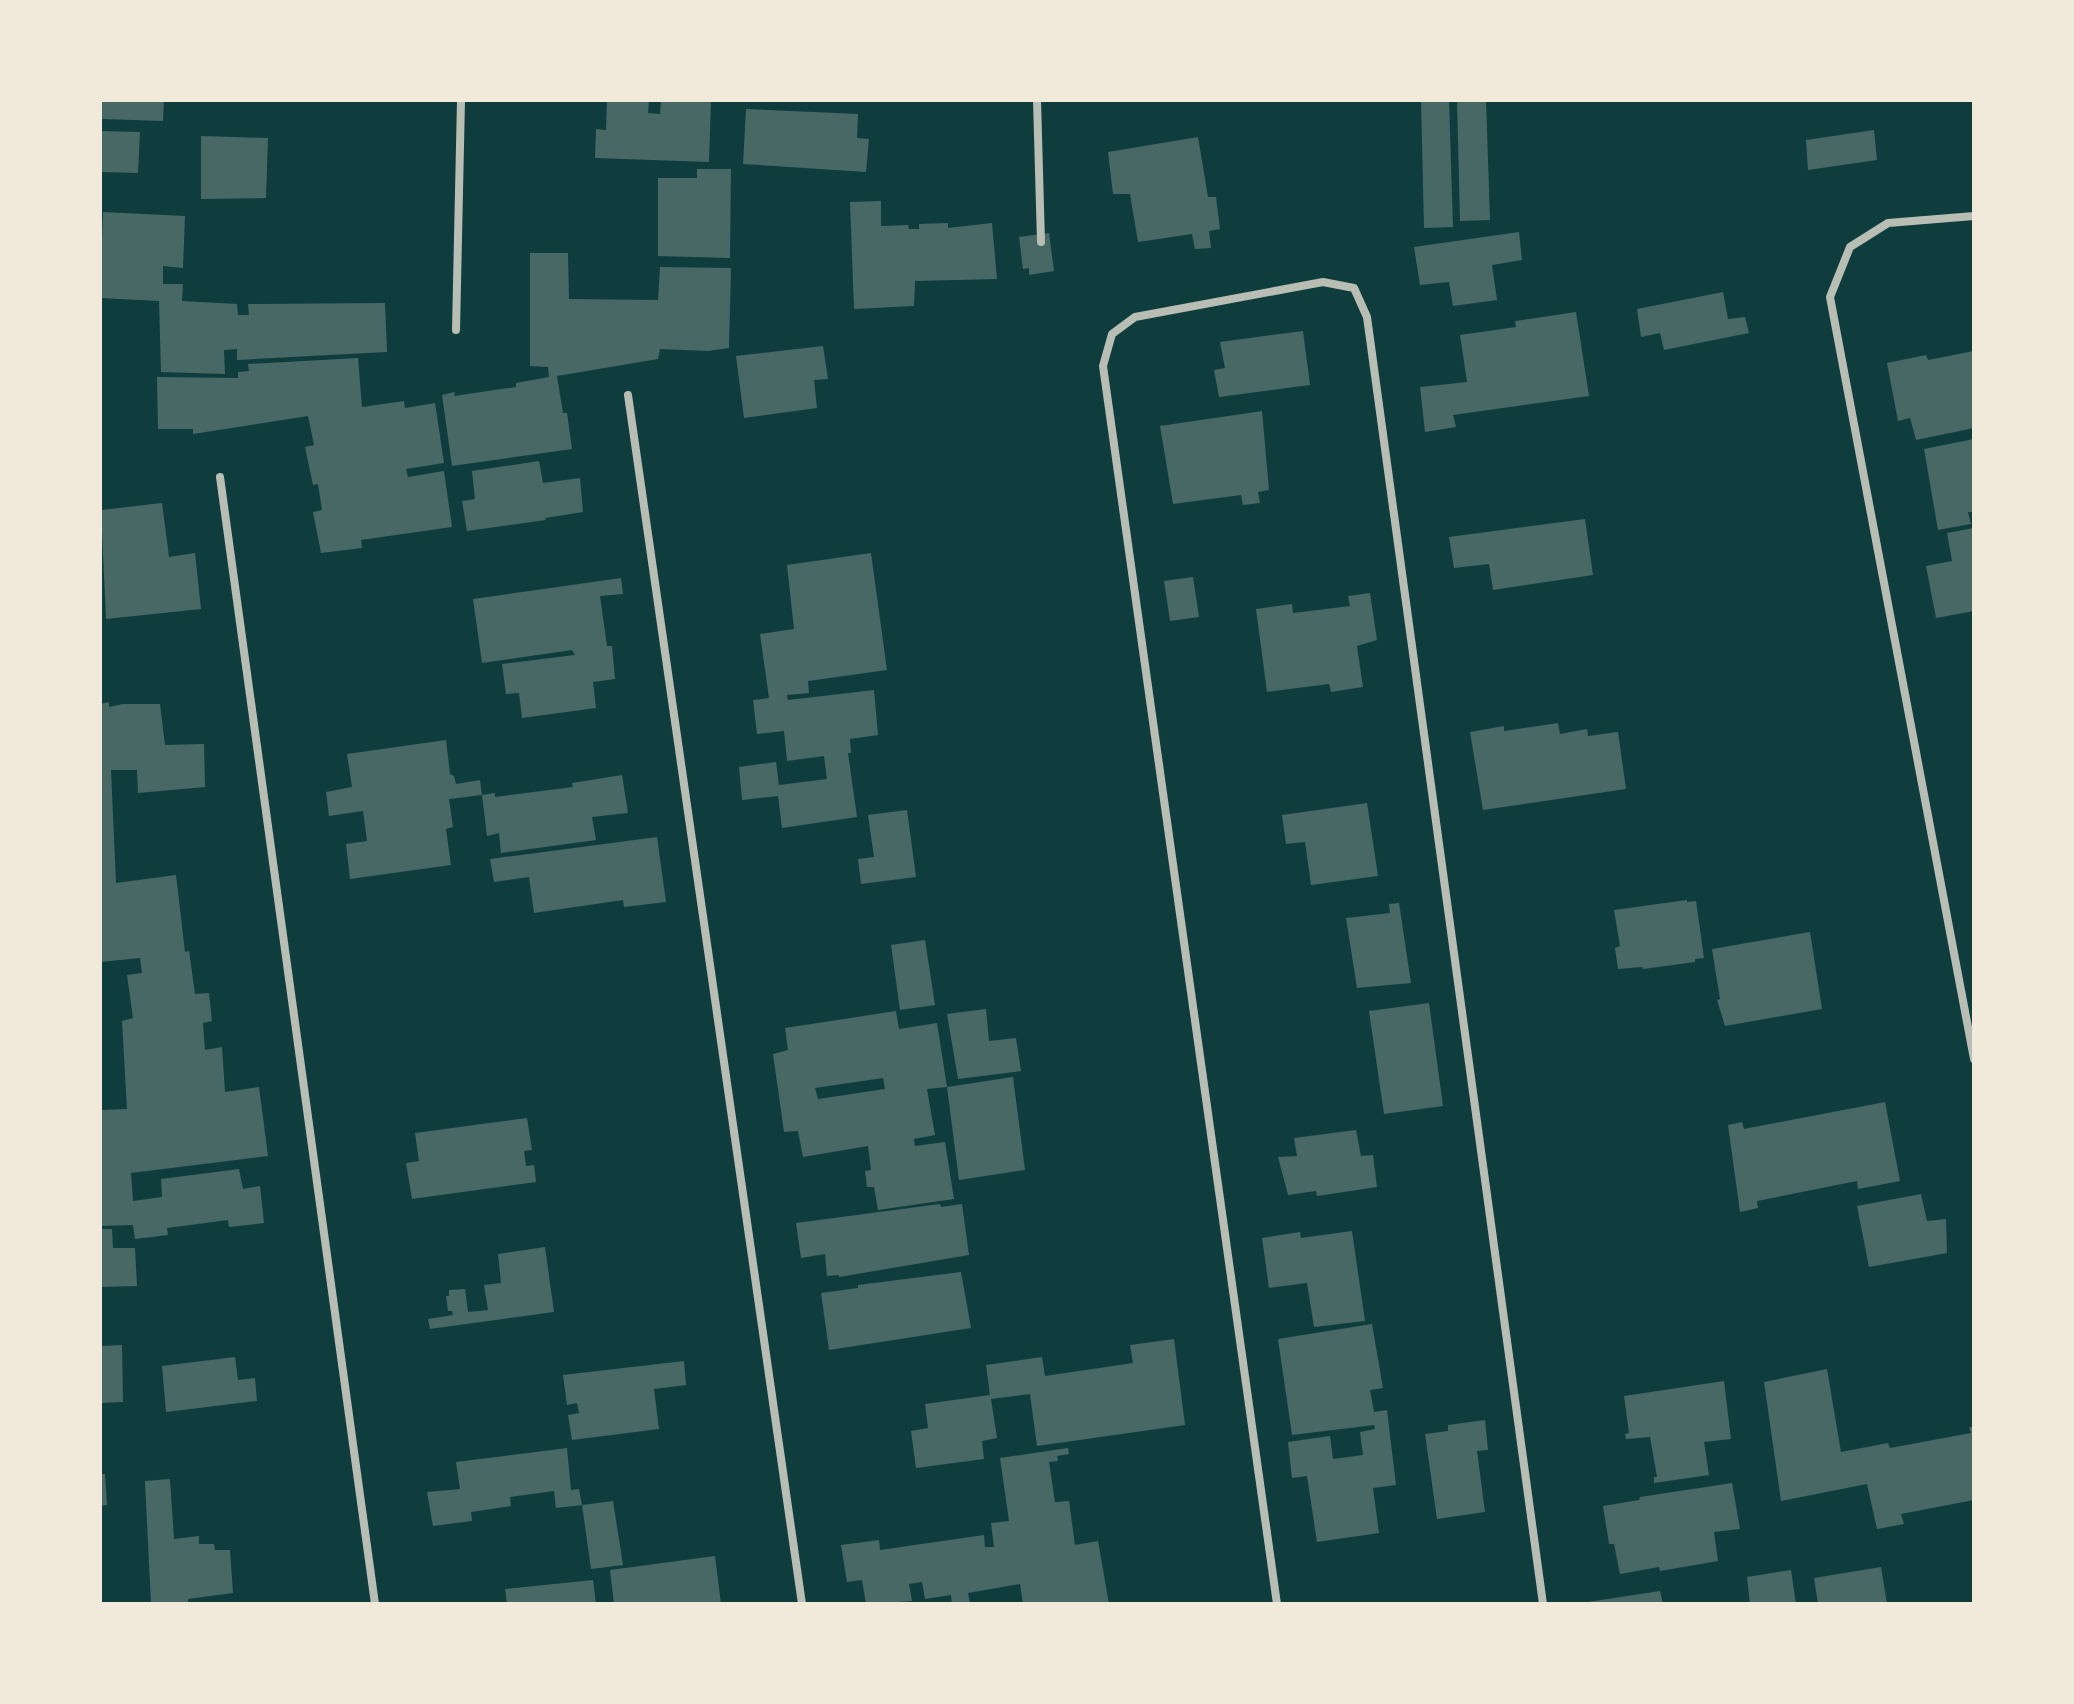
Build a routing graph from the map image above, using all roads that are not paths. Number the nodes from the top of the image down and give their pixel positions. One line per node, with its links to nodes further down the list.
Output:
1 (461, 100): 5 (street)
2 (1037, 100): 4 (street)
3 (1974, 216): 8 (street)
4 (1041, 242)
5 (456, 330)
6 (628, 395): 10 (street)
7 (220, 477): 9 (street)
8 (1974, 1059)
9 (375, 1604)
10 (802, 1604)
11 (1277, 1604): 12 (street)
12 (1543, 1604)

